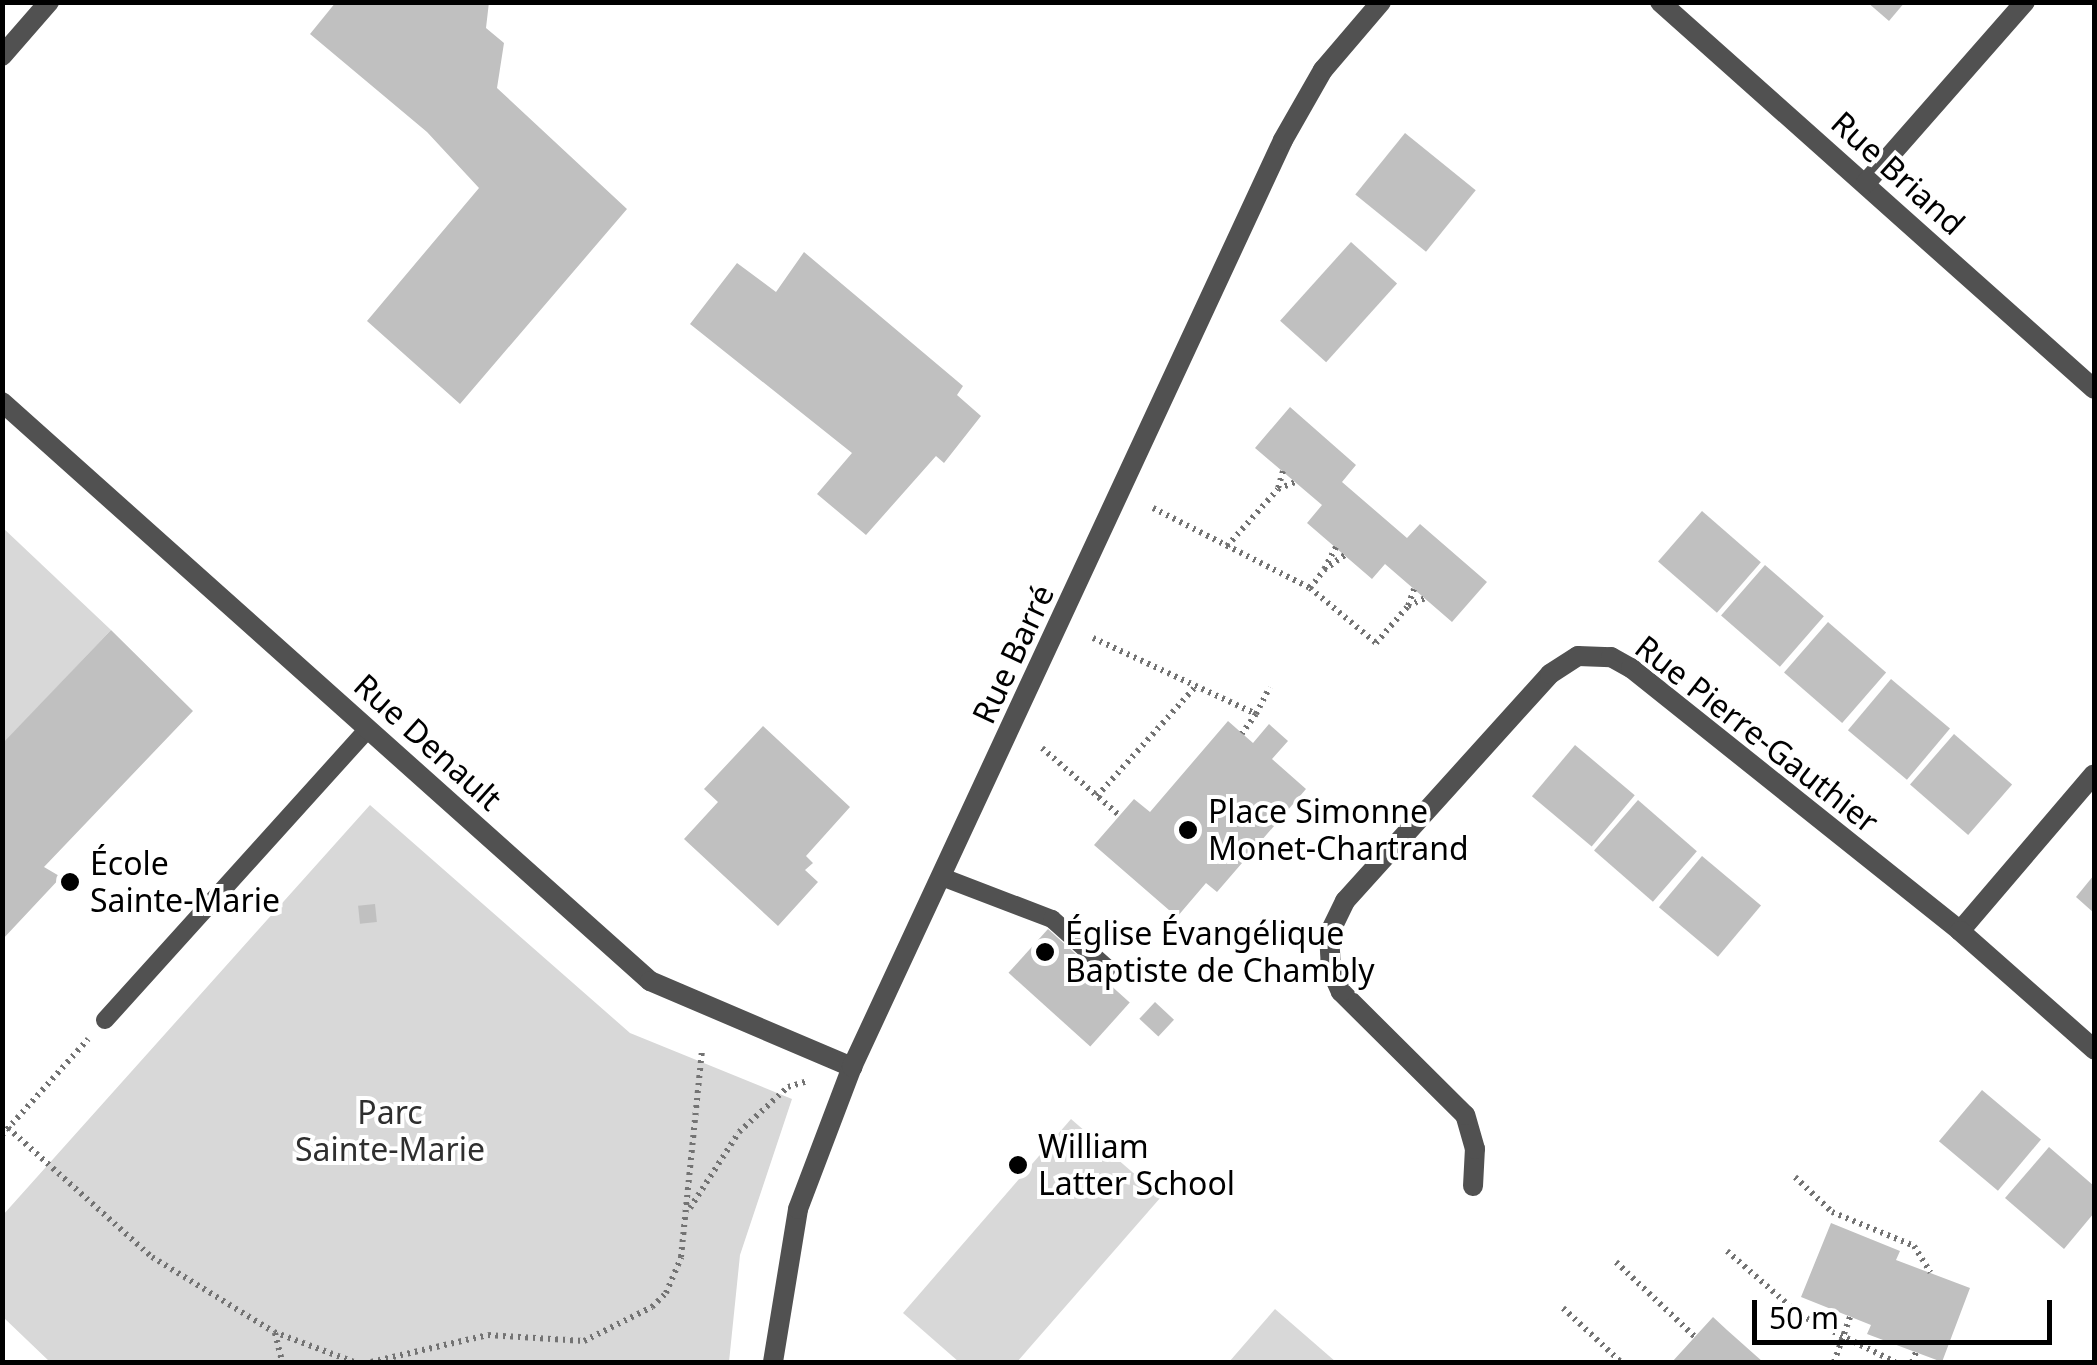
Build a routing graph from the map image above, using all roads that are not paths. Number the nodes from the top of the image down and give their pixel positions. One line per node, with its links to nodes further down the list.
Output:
1 (49, 2): 5 (street)
2 (1381, 2): 11 (street, Rue Barré)
3 (1660, 2): 6 (street, Rue Briand)
4 (2024, 2): 6 (street)
5 (2, 56)
6 (1865, 184): 7 (street, Rue Briand)
7 (2094, 389)
8 (2, 402): 9 (street, Rue Denault)
9 (368, 729): 14 (lane); 16 (street, Rue Denault)
10 (2094, 774): 12 (street)
11 (942, 876): 13 (lane); 16 (street, Rue Barré)
12 (1960, 931): 15 (street, Rue Pierre-Gauthier); 17 (street, Rue Pierre-Gauthier)
13 (1108, 968)
14 (106, 1020)
15 (2094, 1049)
16 (852, 1067): 18 (street, Rue Barré)
17 (1473, 1186)
18 (773, 1362)

